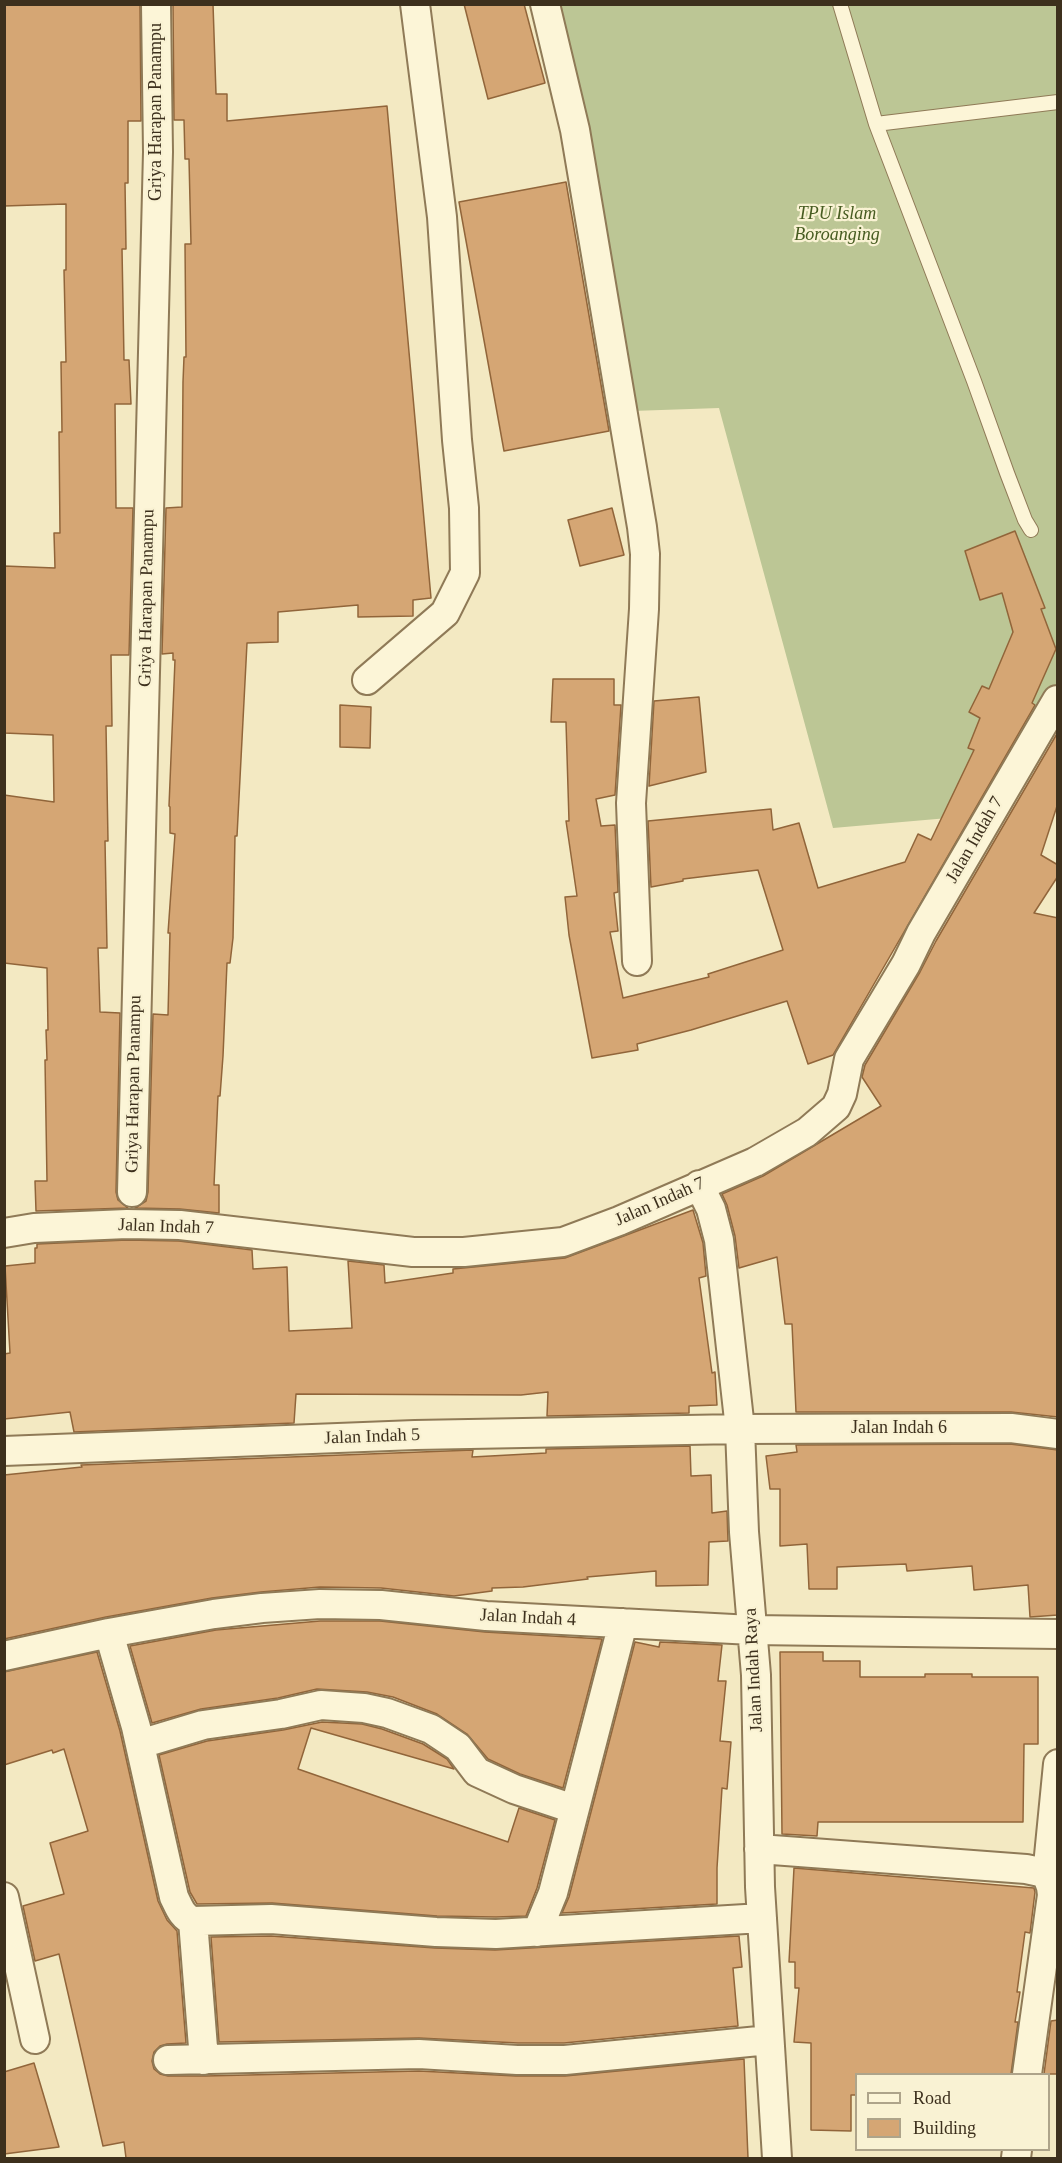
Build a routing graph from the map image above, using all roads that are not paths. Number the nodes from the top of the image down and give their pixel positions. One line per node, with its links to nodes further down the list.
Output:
1 (156, 4): 12 (street, Griya Harapan Panampu)
2 (415, 4): 8 (street)
3 (545, 4): 10 (street)
4 (840, 4): 6 (lane)
5 (1058, 102): 6 (lane)
6 (876, 124): 7 (lane)
7 (1031, 530)
8 (368, 680)
9 (1057, 700): 11 (street, Jalan Indah 7)
10 (637, 961)
11 (699, 1185): 13 (street, Jalan Indah 7); 14 (street, Jalan Indah Raya)
12 (132, 1192)
13 (4, 1233)
14 (740, 1429): 15 (street, Jalan Indah 6); 16 (street, Jalan Indah 5); 18 (street, Jalan Indah Raya)
15 (1058, 1434)
16 (4, 1450)
17 (623, 1623): 18 (street, Jalan Indah 4); 19 (street, Jalan Indah 4); 24 (street)
18 (752, 1630): 20 (street, Jalan Indah 4); 25 (street, Jalan Indah Raya)
19 (109, 1633): 21 (street, Jalan Indah 4); 22 (street)
20 (1058, 1634)
21 (4, 1656)
22 (140, 1744): 24 (street); 29 (street)
23 (1058, 1764): 26 (street)
24 (574, 1809): 30 (street)
25 (759, 1849): 26 (street); 28 (street, Jalan Indah Raya)
26 (1052, 1889): 35 (street)
27 (4, 1897): 31 (street)
28 (762, 1918): 30 (street); 32 (street, Jalan Indah Raya)
29 (193, 1921): 30 (street); 33 (street)
30 (537, 1932)
31 (35, 2039)
32 (770, 2040): 33 (street); 36 (street, Jalan Indah Raya)
33 (204, 2060): 34 (street)
34 (168, 2061)
35 (1027, 2073)
36 (777, 2158)

